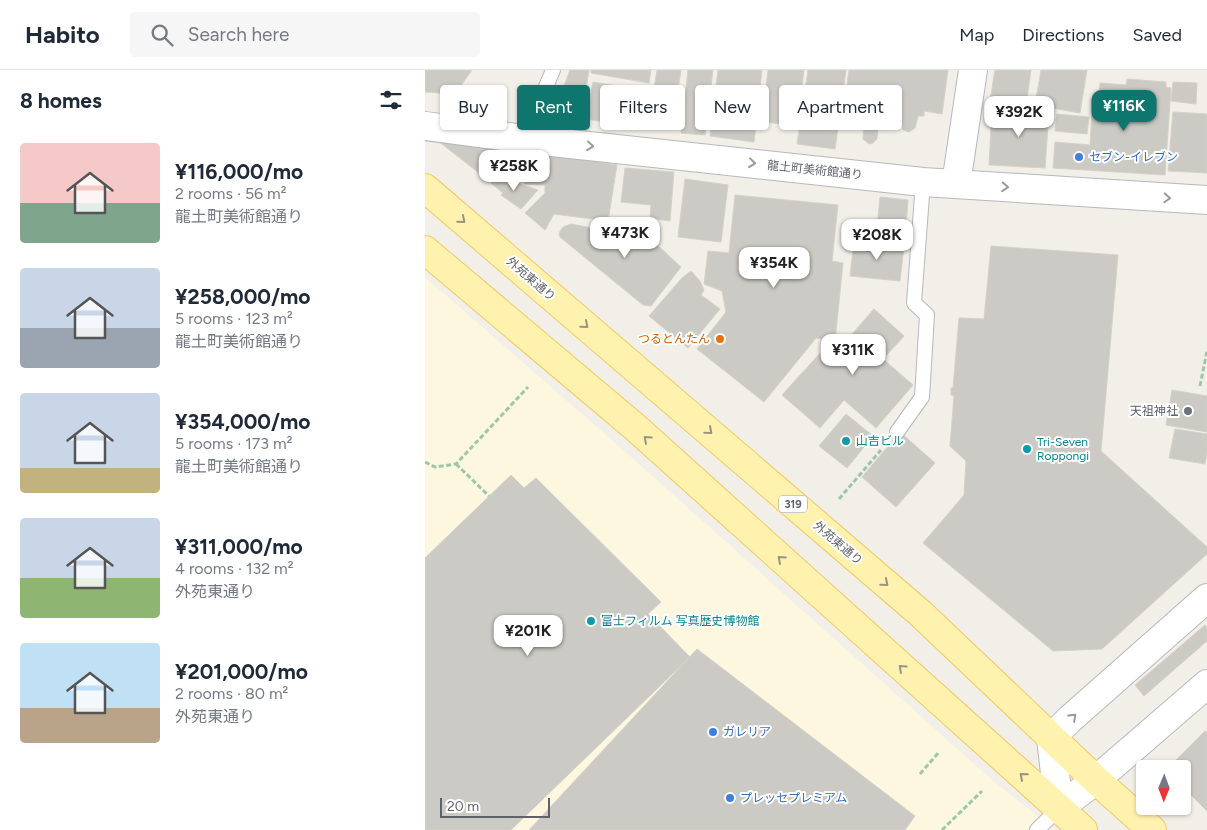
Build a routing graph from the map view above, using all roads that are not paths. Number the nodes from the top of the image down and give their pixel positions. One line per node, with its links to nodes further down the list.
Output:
1 (553, 70): 4 (lane)
2 (973, 70): 6 (street)
3 (425, 126): 4 (street, 龍土町美術館通り)
4 (525, 139): 5 (street, 龍土町美術館通り, one-way to 5)
5 (923, 182): 6 (street, 龍土町美術館通り); 10 (lane)
6 (956, 184): 8 (street, 龍土町美術館通り, one-way to 8)
7 (425, 188): 13 (main road, 外苑東通り / 319, one-way to 13)
8 (1207, 200)
9 (425, 250): 15 (main road, one-way to 9)
10 (897, 432)
11 (1207, 598): 13 (street, one-way to 11)
12 (1207, 684): 14 (street)
13 (1051, 738): 14 (main road, 外苑東通り / 319); 15 (street)
14 (1096, 780): 15 (street); 18 (main road, 外苑東通り / 319)
15 (1059, 808): 16 (lane); 17 (main road)
16 (1037, 830)
17 (1083, 830)
18 (1151, 830)

